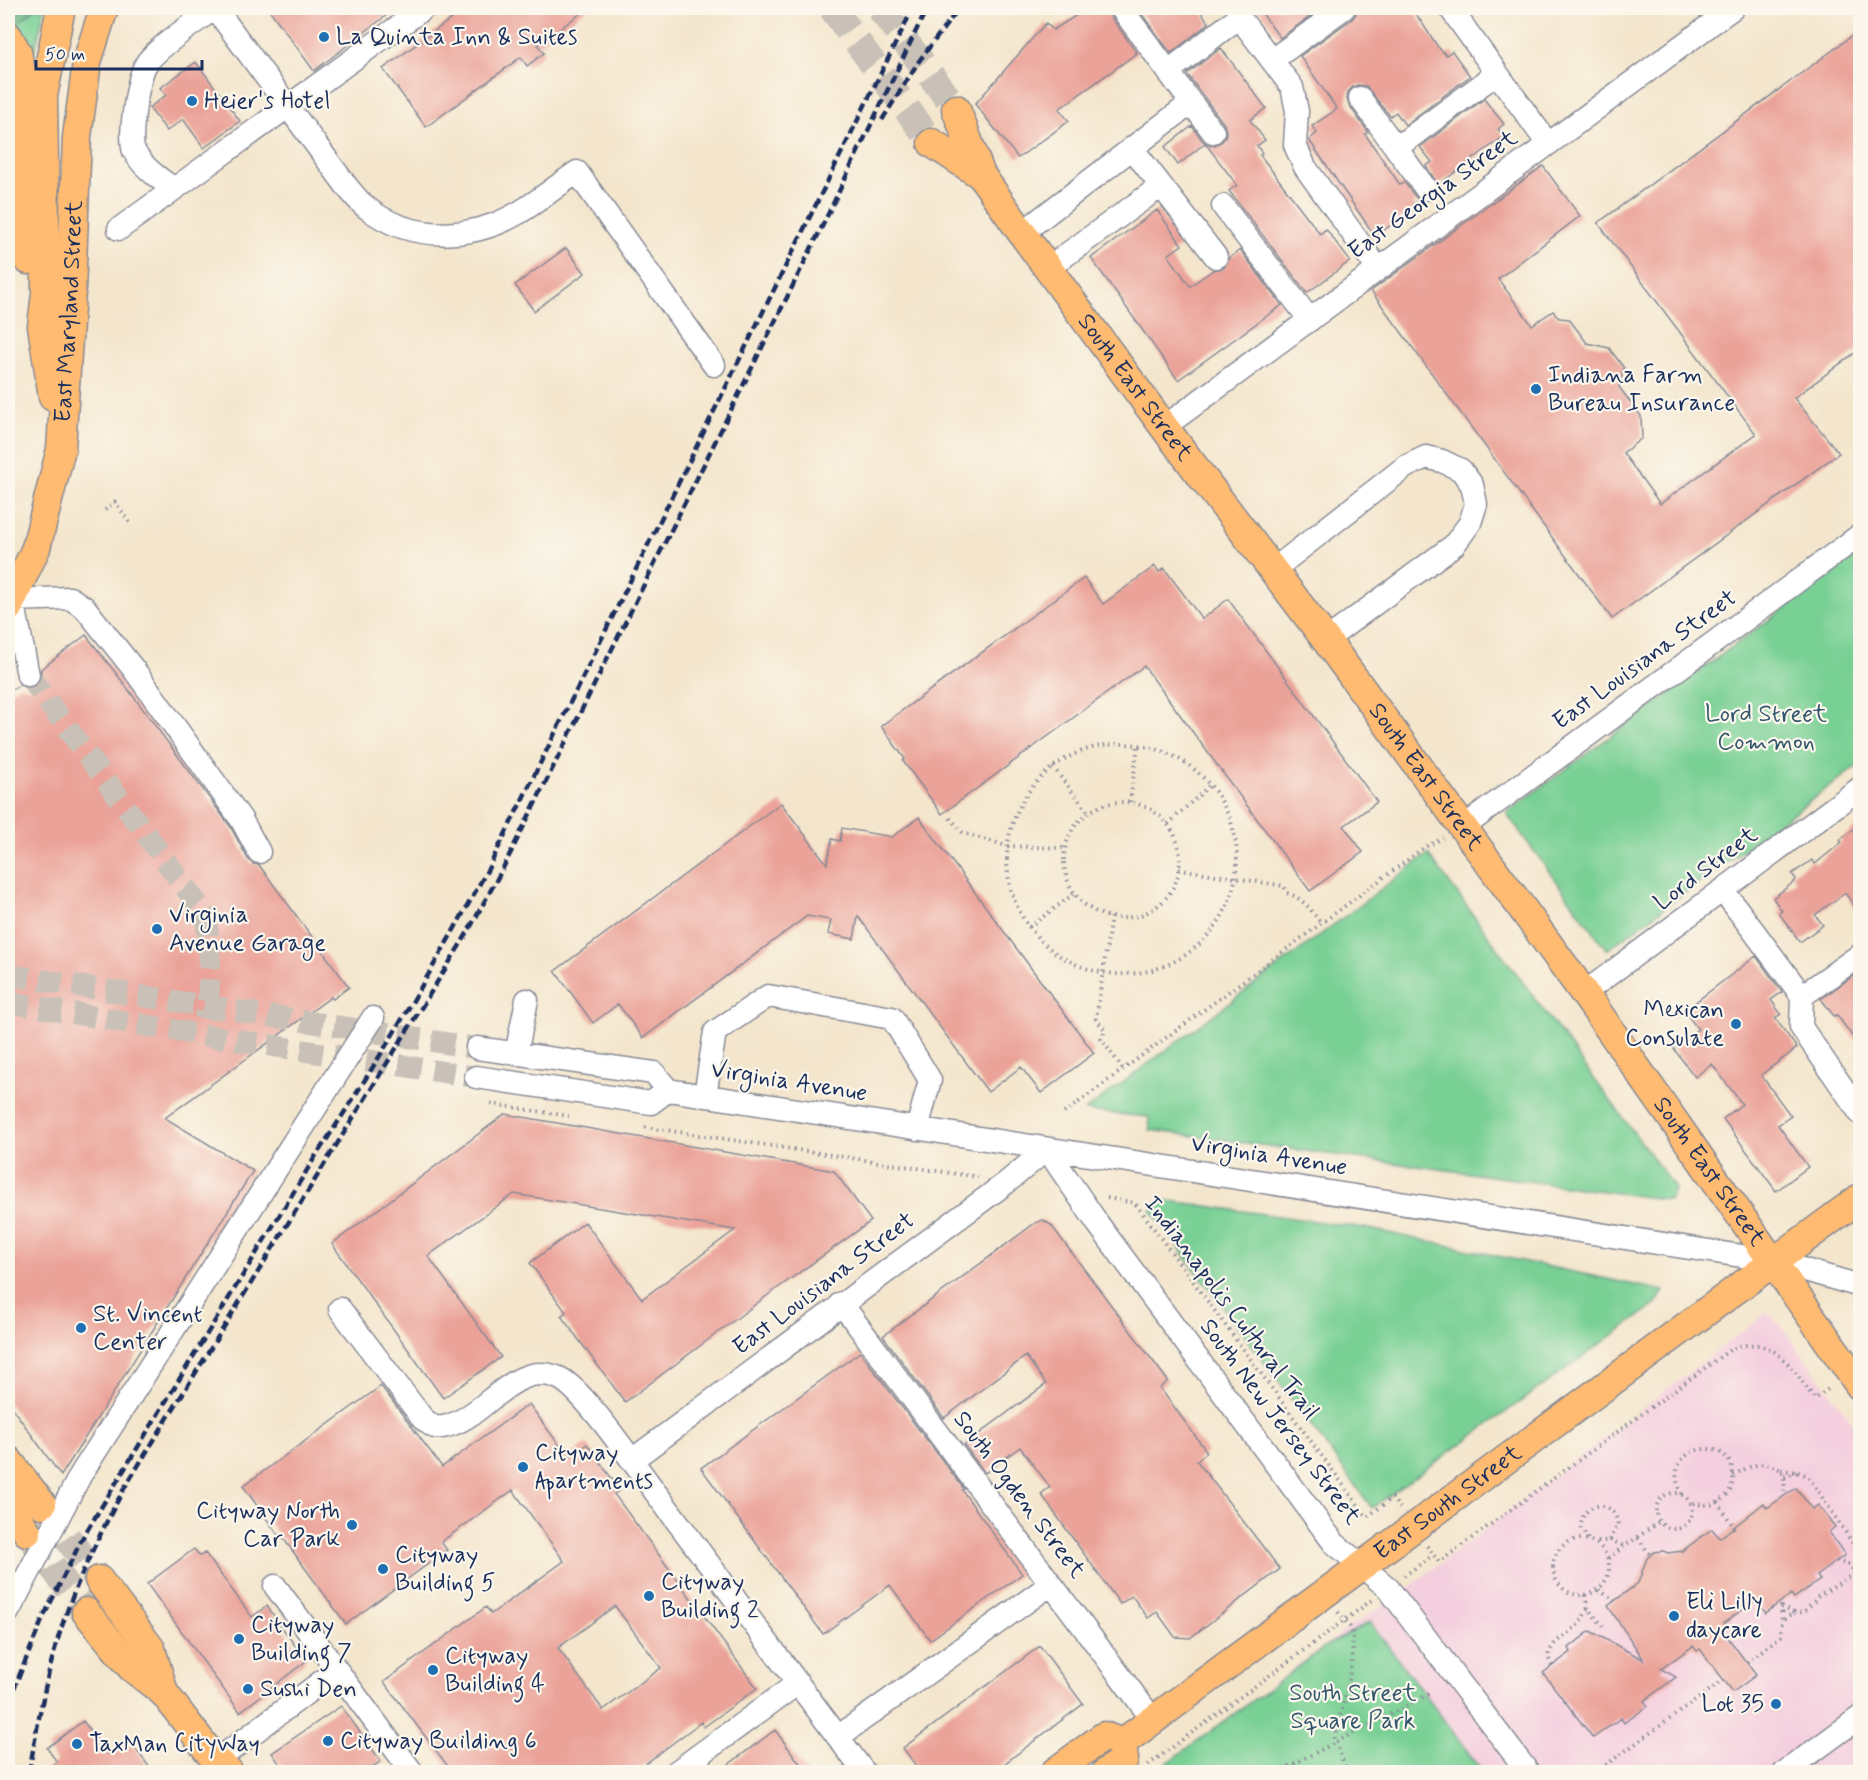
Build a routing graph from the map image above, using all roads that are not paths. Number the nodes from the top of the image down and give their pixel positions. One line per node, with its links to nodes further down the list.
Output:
1 (61, 8): 34 (main road)
2 (104, 8): 37 (main road, East Maryland Street)
3 (215, 8): 16 (street); 25 (street)
4 (424, 8): 16 (street)
5 (1120, 8): 12 (street)
6 (1344, 8): 11 (street)
7 (1450, 8): 13 (street)
8 (1734, 8): 20 (street, East Georgia Street)
9 (1238, 12): 11 (street); 12 (street)
10 (8, 36): 34 (main road)
11 (1272, 60): 32 (street)
12 (1169, 72): 15 (street)
13 (1496, 74): 20 (street); 22 (street)
14 (1359, 98): 22 (street)
15 (1191, 103): 18 (street); 21 (street)
16 (288, 107): 25 (street); 35 (street)
17 (956, 109): 23 (main road, South East Street)
18 (1212, 132)
19 (932, 143): 23 (main road, South East Street)
20 (1548, 144): 32 (street, East Georgia Street)
21 (1132, 148): 24 (street); 29 (street)
22 (1396, 148): 26 (street)
23 (981, 175): 29 (main road, South East Street)
24 (1161, 186): 30 (street); 31 (street)
25 (174, 189): 28 (street)
26 (1426, 189)
27 (1223, 206): 33 (street)
28 (119, 229)
29 (1022, 233): 31 (main road, South East Street)
30 (1216, 257)
31 (1048, 268): 36 (main road, South East Street)
32 (1378, 269): 33 (street, East Georgia Street)
33 (1310, 320): 36 (street, East Georgia Street)
34 (42, 326): 37 (main road)
35 (714, 365)
36 (1164, 427): 39 (main road, South East Street)
37 (61, 449): 40 (main road, East Maryland Street)
38 (1860, 535): 44 (street, East Louisiana Street)
39 (1274, 570): 41 (main road, South East Street); 41 (street)
40 (14, 605): 42 (street); 45 (street)
41 (1326, 640): 44 (main road, South East Street)
42 (28, 675)
43 (1860, 788): 46 (street, Lord Street)
44 (1462, 828): 48 (main road, South East Street)
45 (259, 852)
46 (1724, 890): 48 (street, Lord Street); 49 (street)
47 (1860, 955): 49 (street)
48 (1584, 993): 61 (main road, South East Street)
49 (1802, 996): 57 (street)
50 (527, 1000): 53 (street)
51 (373, 1018): 75 (street)
52 (477, 1048): 53 (street)
53 (516, 1054): 55 (street)
54 (476, 1077): 55 (street)
55 (668, 1090): 56 (street, Virginia Avenue)
56 (705, 1096): 58 (street, Virginia Avenue); 58 (street)
57 (1860, 1113)
58 (917, 1129): 59 (street, Virginia Avenue)
59 (1047, 1149): 61 (street, Virginia Avenue); 63 (street, East Louisiana Street); 71 (street, South New Jersey Street)
60 (1860, 1198): 61 (main road, East South Street)
61 (1774, 1262): 62 (street, Virginia Avenue); 65 (main road, South East Street); 71 (main road, East South Street)
62 (1860, 1286)
63 (841, 1303): 67 (street, East Louisiana Street); 73 (street, South Ogden Street)
64 (340, 1309): 67 (street)
65 (1856, 1379)
66 (8, 1460): 69 (main road)
67 (632, 1460): 78 (street)
68 (8, 1502): 70 (main road)
69 (42, 1504)
70 (27, 1532)
71 (1363, 1566): 81 (main road, East South Street); 90 (street, South New Jersey Street)
72 (99, 1580): 79 (main road)
73 (1051, 1584): 81 (street, South Ogden Street); 82 (street)
74 (275, 1586): 77 (street)
75 (8, 1612)
76 (86, 1612): 79 (main road)
77 (337, 1670): 84 (street); 85 (street)
78 (798, 1683): 82 (street); 86 (street)
79 (164, 1693): 84 (main road)
80 (1860, 1717): 91 (street)
81 (1153, 1720): 83 (main road, East South Street)
82 (838, 1737): 87 (street)
83 (1122, 1743): 88 (main road); 89 (main road)
84 (221, 1769)
85 (412, 1773)
86 (676, 1773)
87 (864, 1773)
88 (1055, 1773)
89 (1106, 1773)
90 (1527, 1773)
91 (1785, 1773)

